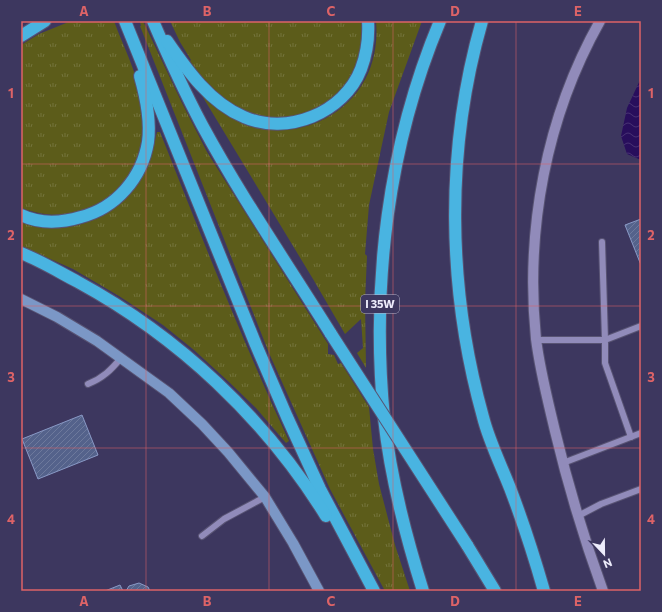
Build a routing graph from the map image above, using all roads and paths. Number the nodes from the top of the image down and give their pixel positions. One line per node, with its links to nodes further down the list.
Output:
1 (31, 21): 9 (highway)
2 (45, 21): 10 (highway)
3 (125, 21): 11 (highway); 28 (highway)
4 (153, 21): 5 (highway); 30 (highway, bridge)
5 (368, 21)
6 (440, 21): 29 (highway, I 35W)
7 (482, 21): 31 (highway)
8 (600, 21): 16 (street)
9 (21, 25)
10 (21, 36)
11 (21, 215)
12 (602, 242): 17 (lane)
13 (21, 253): 28 (highway)
14 (21, 299): 18 (street)
15 (641, 326): 17 (lane)
16 (537, 340): 17 (lane); 22 (street)
17 (604, 340): 21 (lane)
18 (121, 358): 19 (lane); 24 (street)
19 (88, 384)
20 (641, 433): 21 (lane)
21 (632, 436): 22 (lane)
22 (563, 463): 25 (street)
23 (641, 488): 25 (lane)
24 (265, 497): 26 (lane); 27 (street)
25 (578, 516): 32 (street)
26 (202, 536)
27 (319, 591)
28 (374, 591)
29 (423, 591)
30 (495, 591)
31 (544, 591)
32 (603, 591)

